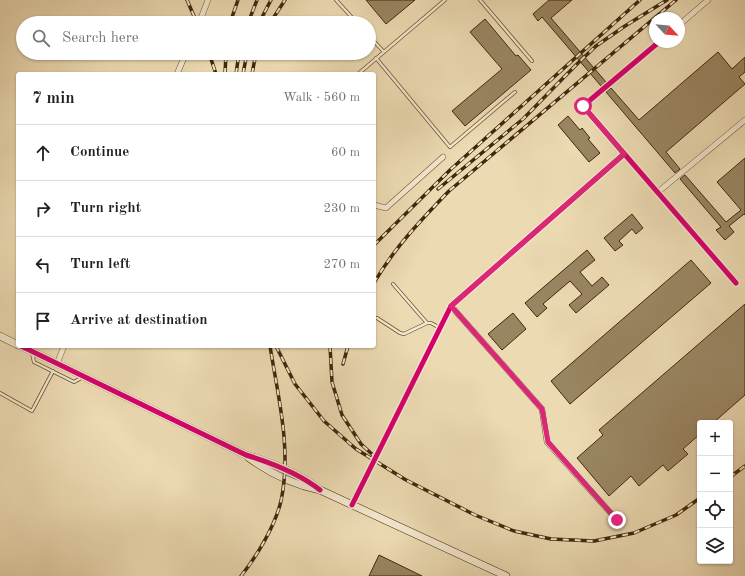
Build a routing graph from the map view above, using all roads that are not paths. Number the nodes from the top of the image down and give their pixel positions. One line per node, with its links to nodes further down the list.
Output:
1 (208, 0): 6 (street)
2 (336, 0): 7 (lane)
3 (445, 0): 11 (lane)
4 (480, 0): 15 (lane)
5 (708, 0): 8 (street)
6 (202, 16)
7 (351, 16)
8 (685, 20)
9 (376, 43): 11 (lane)
10 (652, 48): 20 (street)
11 (384, 52): 12 (lane)
12 (376, 58): 18 (lane)
13 (183, 60): 16 (street)
14 (374, 60): 17 (lane)
15 (532, 61)
16 (178, 72)
17 (360, 72)
18 (515, 92)
19 (745, 120): 22 (street)
20 (624, 154): 22 (street); 26 (street)
21 (443, 157): 23 (street)
22 (658, 192): 24 (street)
23 (376, 206)
24 (736, 283)
25 (392, 284): 28 (lane)
26 (451, 306): 29 (street); 40 (street)
27 (377, 318): 28 (lane)
28 (427, 323): 29 (lane)
29 (440, 328): 39 (street)
30 (0, 336): 31 (street)
31 (16, 344)
32 (25, 348): 34 (street)
33 (63, 348): 35 (street)
34 (31, 351): 35 (street); 36 (lane)
35 (57, 364): 37 (street)
36 (53, 371): 37 (lane); 38 (lane)
37 (84, 377): 39 (street)
38 (0, 393)
39 (352, 505): 41 (street)
40 (617, 520)
41 (506, 576)

